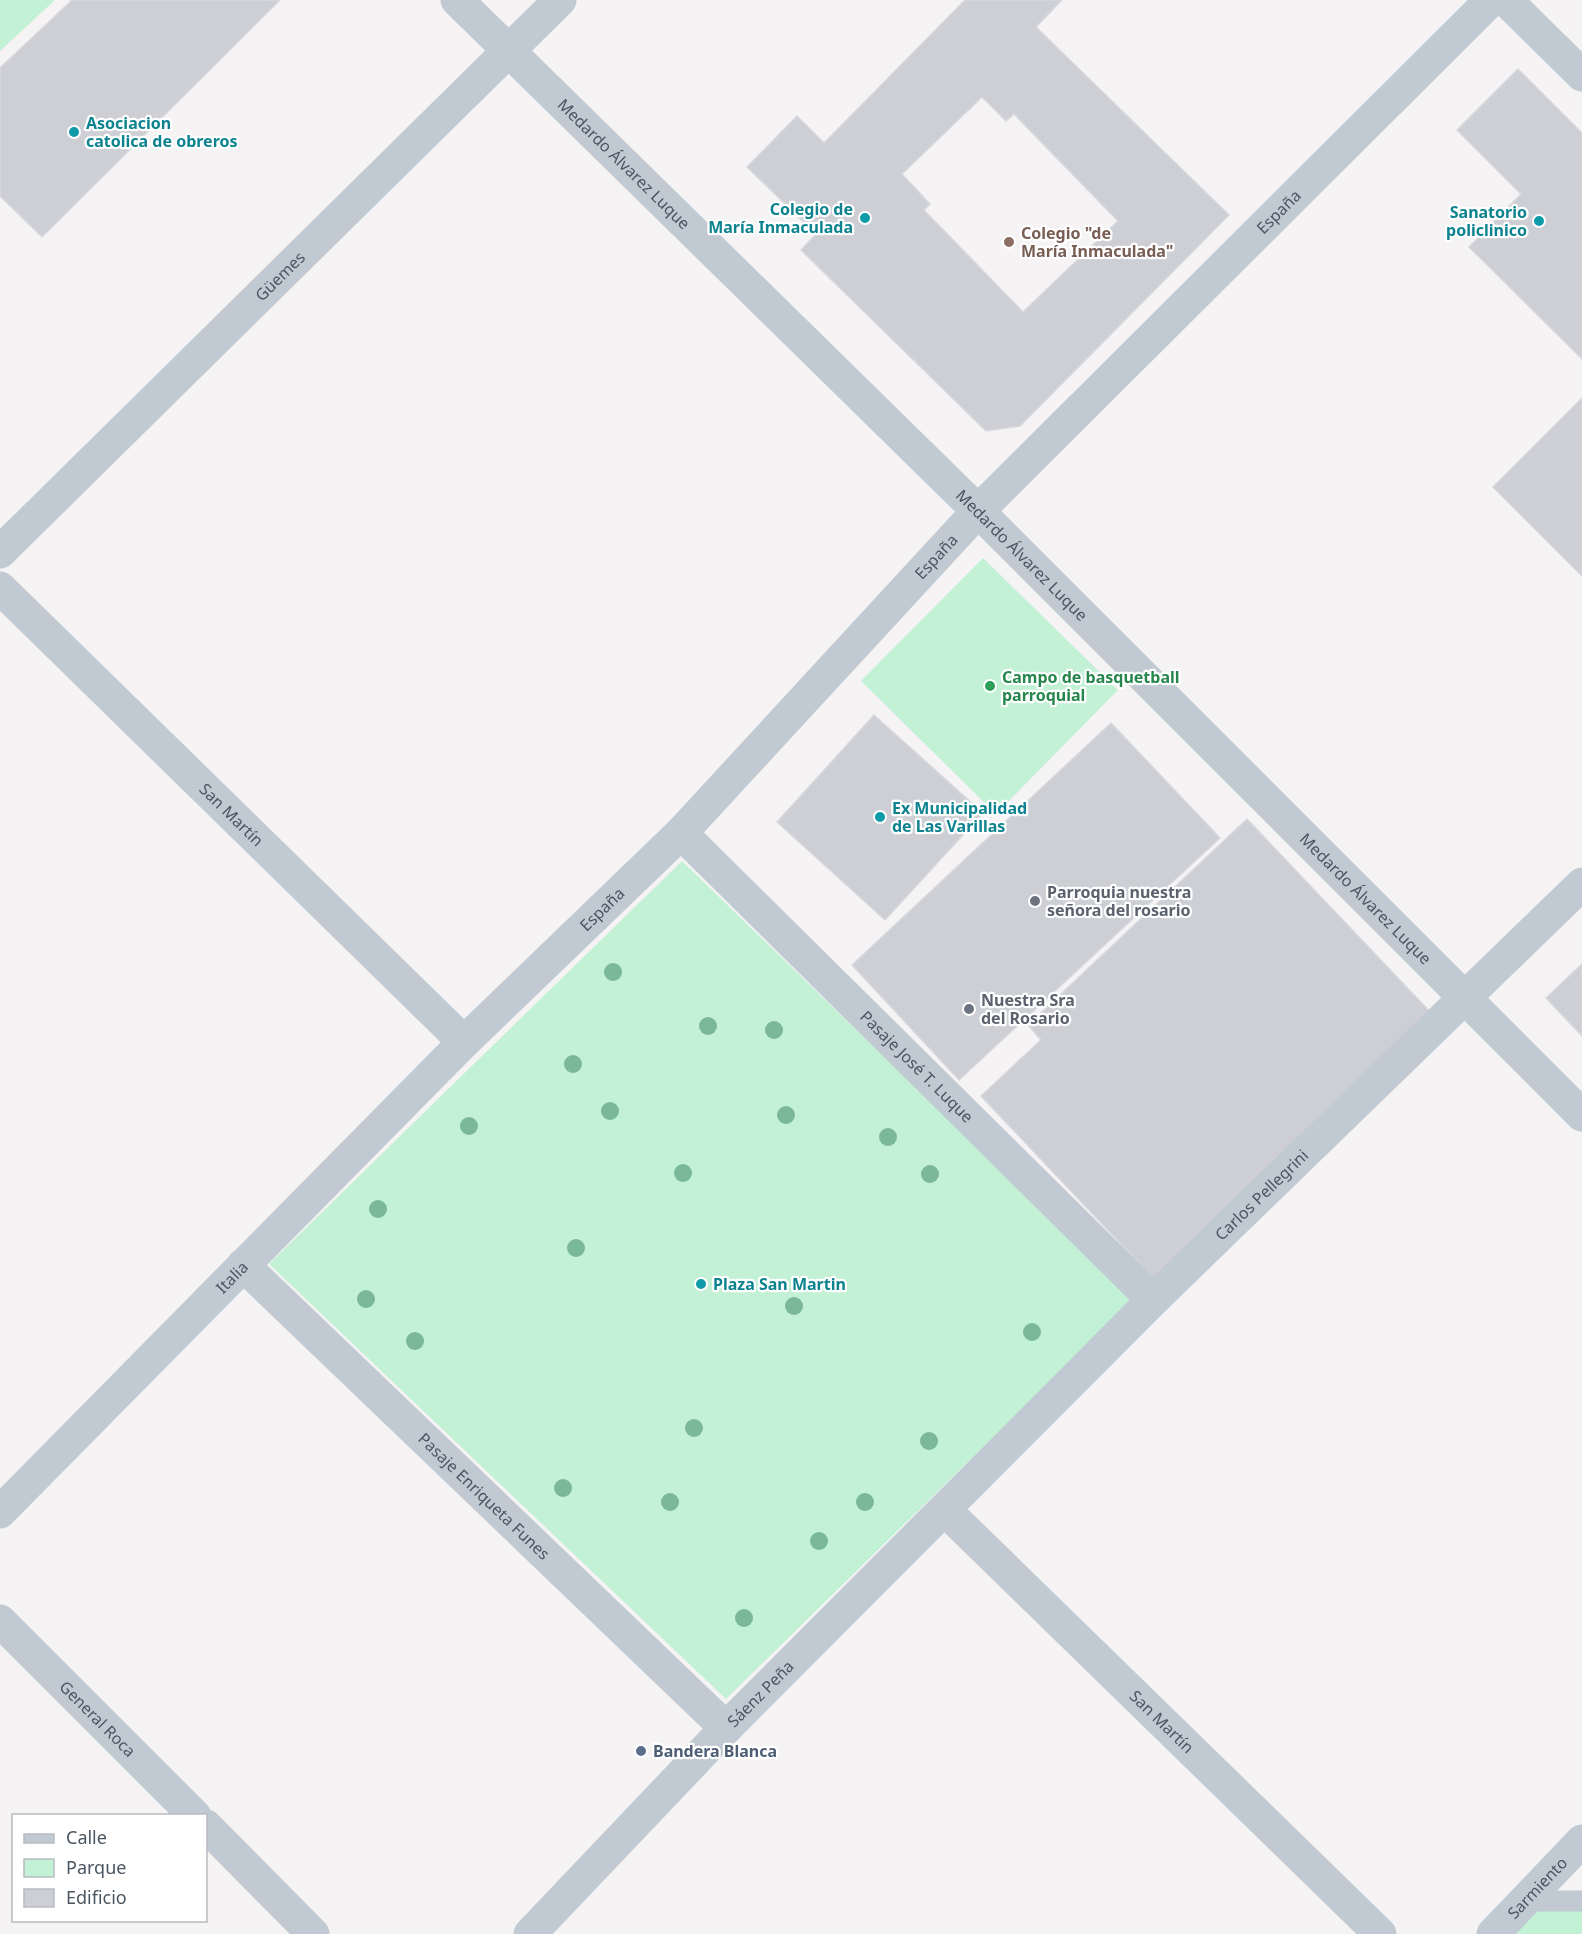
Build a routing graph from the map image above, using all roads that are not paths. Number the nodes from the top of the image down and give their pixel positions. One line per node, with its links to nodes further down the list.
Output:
1 (457, 0): 5 (street, Medardo Álvarez Luque)
2 (560, 0): 5 (street, Güemes)
3 (1491, 0): 7 (street, España)
4 (1506, 0): 6 (street)
5 (510, 52): 7 (street, Medardo Álvarez Luque); 8 (street, Güemes)
6 (1582, 75)
7 (978, 511): 10 (street, España); 12 (street, Medardo Álvarez Luque)
8 (0, 552)
9 (0, 588): 13 (street, San Martín)
10 (681, 833): 13 (street, España); 16 (street, Pasaje José T. Luque)
11 (1582, 884): 12 (street, Carlos Pellegrini)
12 (1464, 999): 14 (street, Medardo Álvarez Luque); 16 (street, Carlos Pellegrini)
13 (464, 1042): 15 (street, Italia)
14 (1582, 1115)
15 (243, 1265): 18 (street, Italia); 20 (street, Pasaje Enriqueta Funes)
16 (1153, 1300): 17 (street, Carlos Pellegrini)
17 (945, 1510): 20 (street, Sáenz Peña); 28 (street, San Martín)
18 (0, 1512)
19 (0, 1621): 21 (street, General Roca)
20 (726, 1728): 27 (street, Sáenz Peña)
21 (194, 1814)
22 (207, 1827): 26 (street)
23 (1582, 1841): 24 (street, Sarmiento)
24 (1524, 1901): 25 (lane); 29 (street, Sarmiento)
25 (1582, 1902)
26 (313, 1934)
27 (530, 1934)
28 (1380, 1934)
29 (1493, 1934)

